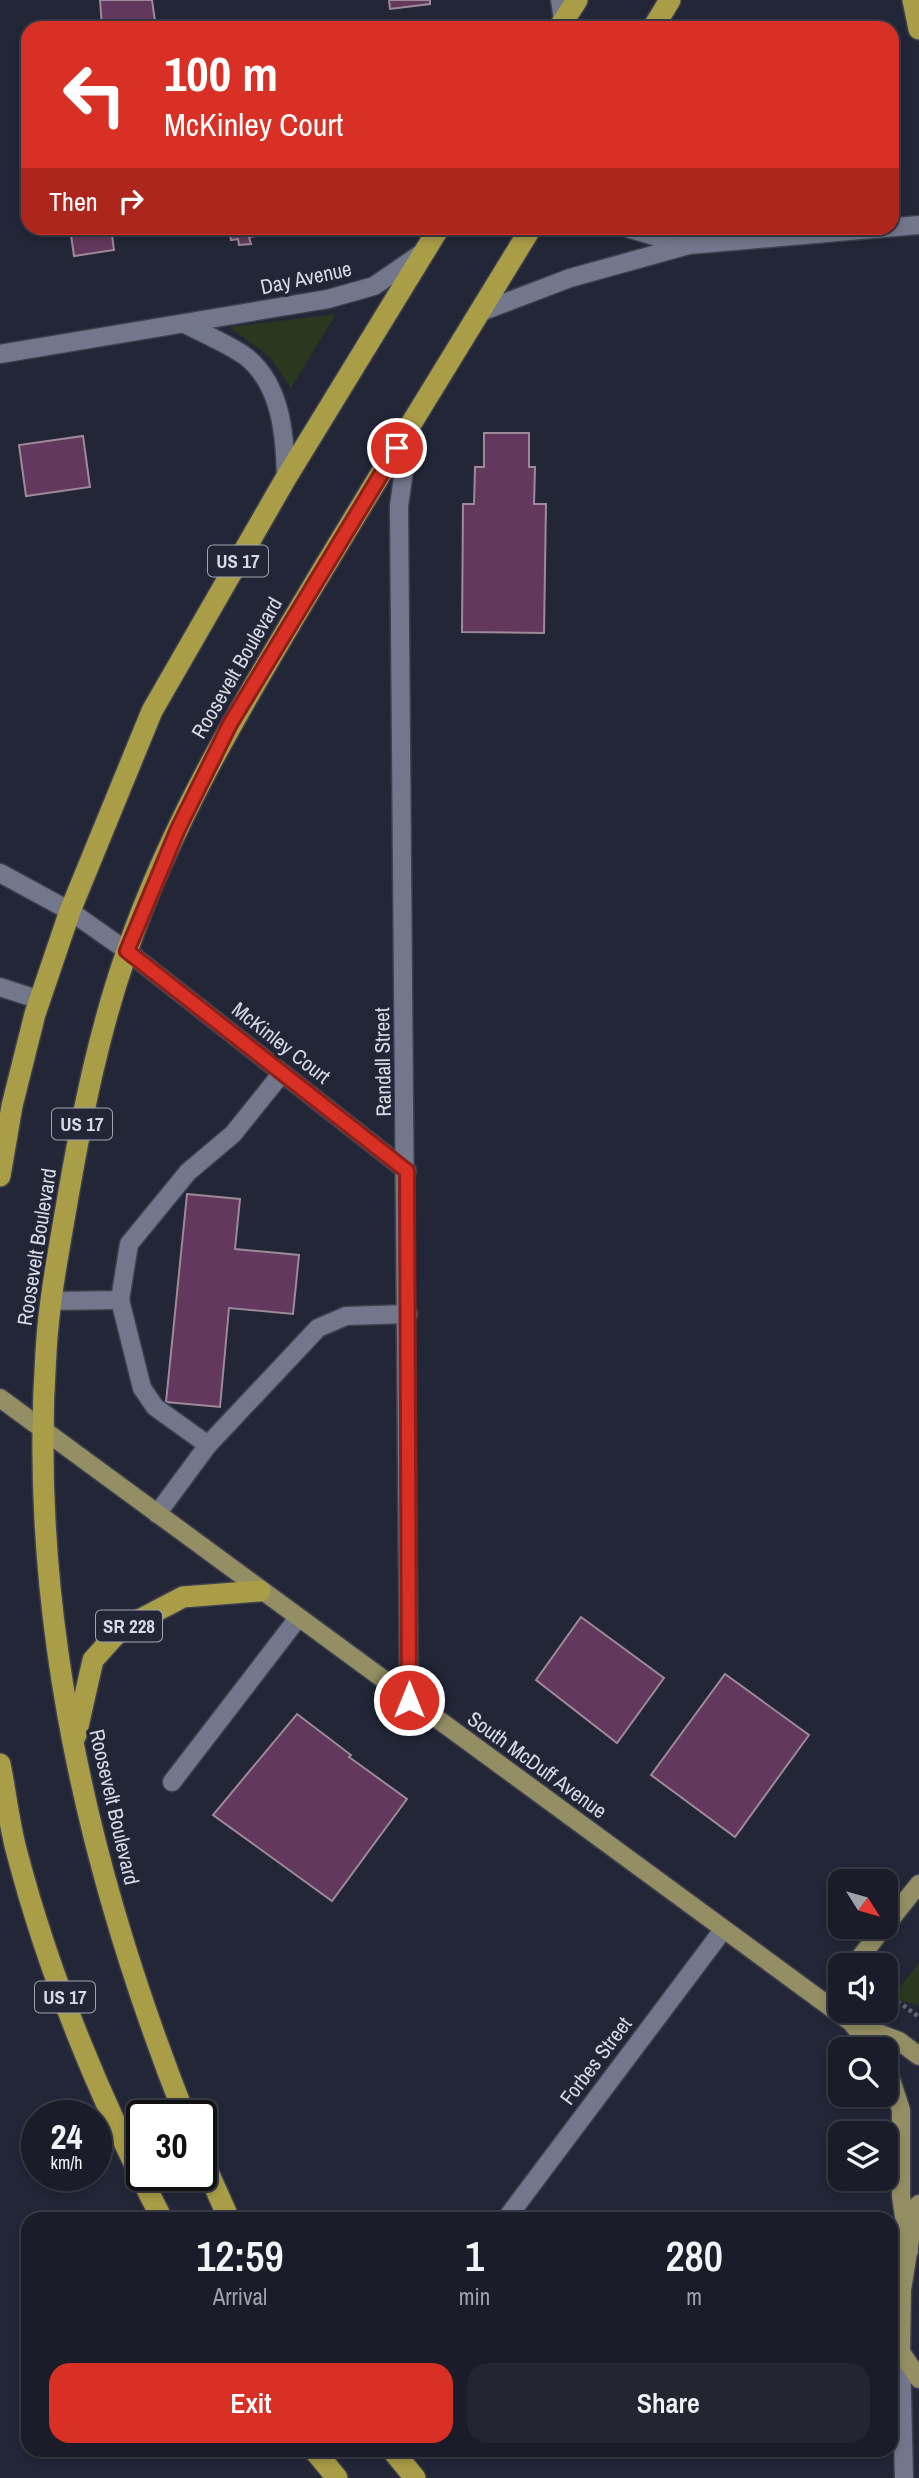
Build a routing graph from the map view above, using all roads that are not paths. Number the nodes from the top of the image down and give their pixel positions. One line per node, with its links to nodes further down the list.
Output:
1 (560, 0): 5 (street)
2 (577, 0): 6 (highway)
3 (670, 0): 7 (highway)
4 (913, 0): 8 (highway)
5 (562, 21)
6 (565, 21)
7 (657, 21)
8 (919, 29)
9 (919, 225): 10 (street)
10 (899, 227)
11 (435, 235): 16 (highway, US 17)
12 (527, 235): 17 (highway, Roosevelt Boulevard / US 17)
13 (653, 235): 15 (street)
14 (804, 235): 15 (street)
15 (689, 245): 17 (street)
16 (425, 251): 18 (street, Day Avenue); 21 (highway, US 17)
17 (478, 313): 20 (highway, Roosevelt Boulevard / US 17)
18 (187, 325): 19 (street, Day Avenue); 21 (street)
19 (0, 354)
20 (411, 425): 24 (highway, Roosevelt Boulevard / US 17); 29 (street, Randall Street)
21 (286, 478): 23 (highway, US 17)
22 (0, 873): 23 (street, McKinley Court)
23 (70, 911): 24 (street, McKinley Court); 26 (highway, US 17)
24 (127, 951): 27 (street, McKinley Court); 32 (highway, Roosevelt Boulevard / US 17)
25 (0, 987): 26 (street)
26 (40, 1000): 28 (highway, US 17)
27 (282, 1073): 29 (street, McKinley Court); 31 (street)
28 (3, 1135): 30 (highway, US 17)
29 (407, 1171): 33 (street, Randall Street)
30 (0, 1176)
31 (120, 1300): 32 (street); 36 (street)
32 (52, 1301): 35 (highway, Roosevelt Boulevard / US 17)
33 (408, 1314): 36 (street); 40 (street, Randall Street)
34 (0, 1398): 35 (main road, South McDuff Avenue)
35 (43, 1430): 37 (main road, South McDuff Avenue); 41 (highway, Roosevelt Boulevard / US 17)
36 (208, 1445): 37 (street)
37 (157, 1514): 38 (main road, South McDuff Avenue)
38 (260, 1591): 39 (main road, South McDuff Avenue); 41 (highway, SR 228)
39 (298, 1618): 40 (main road, South McDuff Avenue); 43 (street)
40 (409, 1700): 46 (main road, South McDuff Avenue)
41 (73, 1747): 52 (highway, Roosevelt Boulevard / US 17)
42 (0, 1764): 56 (highway, US 17)
43 (172, 1782)
44 (919, 1884): 45 (main road)
45 (898, 1910)
46 (723, 1930): 49 (main road, South McDuff Avenue); 58 (street, Forbes Street)
47 (875, 1939): 48 (main road)
48 (864, 1953)
49 (828, 2001)
50 (864, 2023): 51 (main road, South McDuff Avenue)
51 (919, 2056)
52 (179, 2100)
53 (898, 2101): 59 (main road)
54 (217, 2191): 57 (highway)
55 (919, 2204): 59 (main road)
56 (159, 2212)
57 (226, 2212)
58 (511, 2212)
59 (909, 2252): 60 (main road)
60 (901, 2352): 61 (main road); 66 (street)
61 (919, 2379)
62 (320, 2457): 64 (highway)
63 (398, 2457): 65 (highway)
64 (337, 2478)
65 (415, 2478)
66 (904, 2478)

